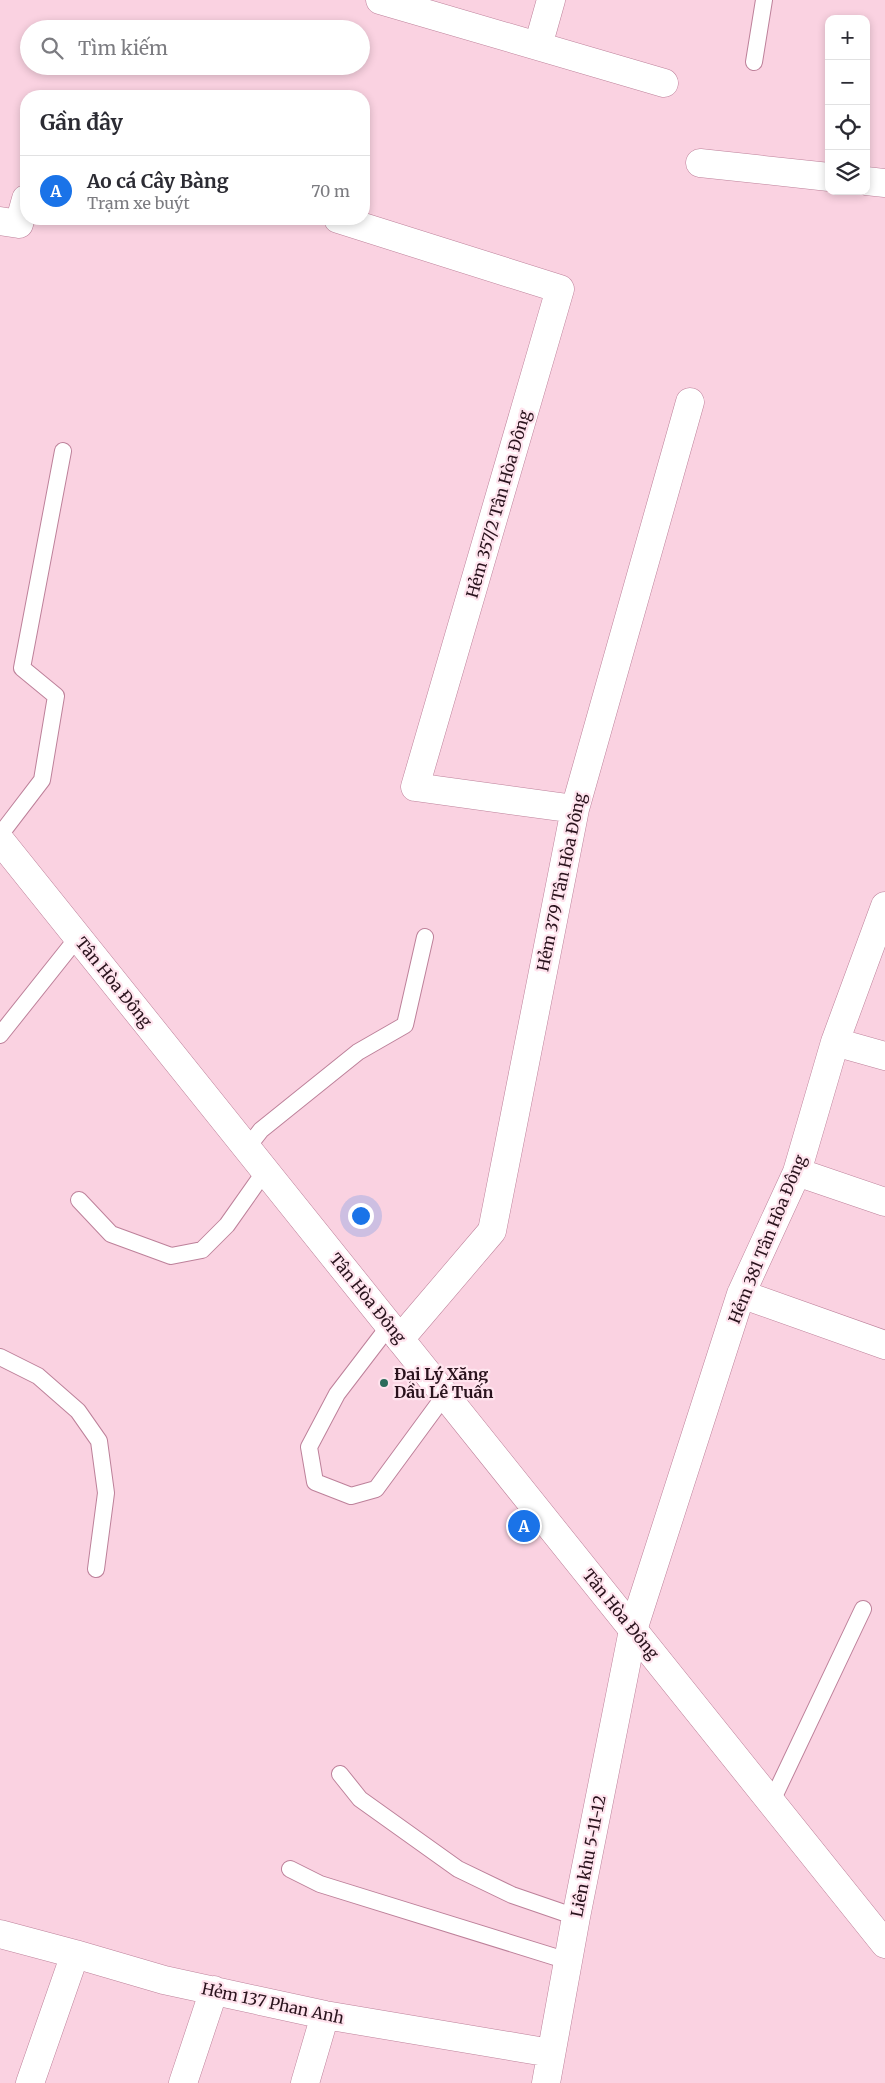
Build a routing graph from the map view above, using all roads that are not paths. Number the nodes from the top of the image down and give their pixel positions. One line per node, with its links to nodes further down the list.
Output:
1 (380, 0): 4 (street)
2 (551, 0): 4 (street)
3 (764, 0): 5 (lane)
4 (538, 46): 6 (street)
5 (754, 62)
6 (664, 83)
7 (700, 163): 8 (street)
8 (825, 177)
9 (870, 181): 10 (street)
10 (885, 183)
11 (20, 220): 12 (street)
12 (0, 221)
13 (357, 225): 16 (street, Hẻm 357/2 Tân Hòa Đông)
14 (690, 402): 16 (street, Hẻm 379 Tân Hòa Đông)
15 (63, 451): 17 (lane)
16 (575, 809): 31 (street, Hẻm 379 Tân Hòa Đông)
17 (0, 835)
18 (0, 840): 21 (street, Tân Hòa Đông)
19 (885, 906): 23 (street, Hẻm 381 Tân Hòa Đông)
20 (425, 936): 25 (lane)
21 (78, 937): 22 (lane); 25 (street, Tân Hòa Đông)
22 (0, 1035)
23 (835, 1042): 24 (street); 27 (street, Hẻm 381 Tân Hòa Đông)
24 (885, 1056)
25 (247, 1148): 26 (street, Tân Hòa Đông)
26 (266, 1171): 28 (lane); 31 (street, Tân Hòa Đông)
27 (797, 1172): 29 (street); 30 (street, Hẻm 381 Tân Hòa Đông)
28 (79, 1200)
29 (885, 1202)
30 (741, 1294): 32 (street); 37 (street, Hẻm 381 Tân Hòa Đông)
31 (395, 1332): 34 (street, Tân Hòa Đông); 34 (lane)
32 (885, 1345)
33 (0, 1357): 35 (lane)
34 (445, 1395): 37 (street, Tân Hòa Đông)
35 (96, 1569)
36 (863, 1609): 39 (lane)
37 (633, 1630): 39 (street, Tân Hòa Đông); 41 (street, Liên khu 5-11-12)
38 (340, 1774): 41 (lane)
39 (771, 1802): 43 (street, Tân Hòa Đông)
40 (290, 1869): 45 (lane)
41 (576, 1918): 45 (street, Liên khu 5-11-12)
42 (0, 1934): 44 (street, Hẻm 137 Phan Anh)
43 (885, 1944)
44 (75, 1954): 46 (street, Hẻm 137 Phan Anh); 49 (street)
45 (568, 1962): 48 (street, Liên khu 5-11-12)
46 (214, 1990): 47 (street, Hẻm 137 Phan Anh); 50 (street)
47 (325, 2015): 48 (street, Hẻm 137 Phan Anh); 51 (street)
48 (551, 2053): 52 (street, Liên khu 5-11-12)
49 (30, 2083)
50 (183, 2083)
51 (305, 2083)
52 (546, 2083)

